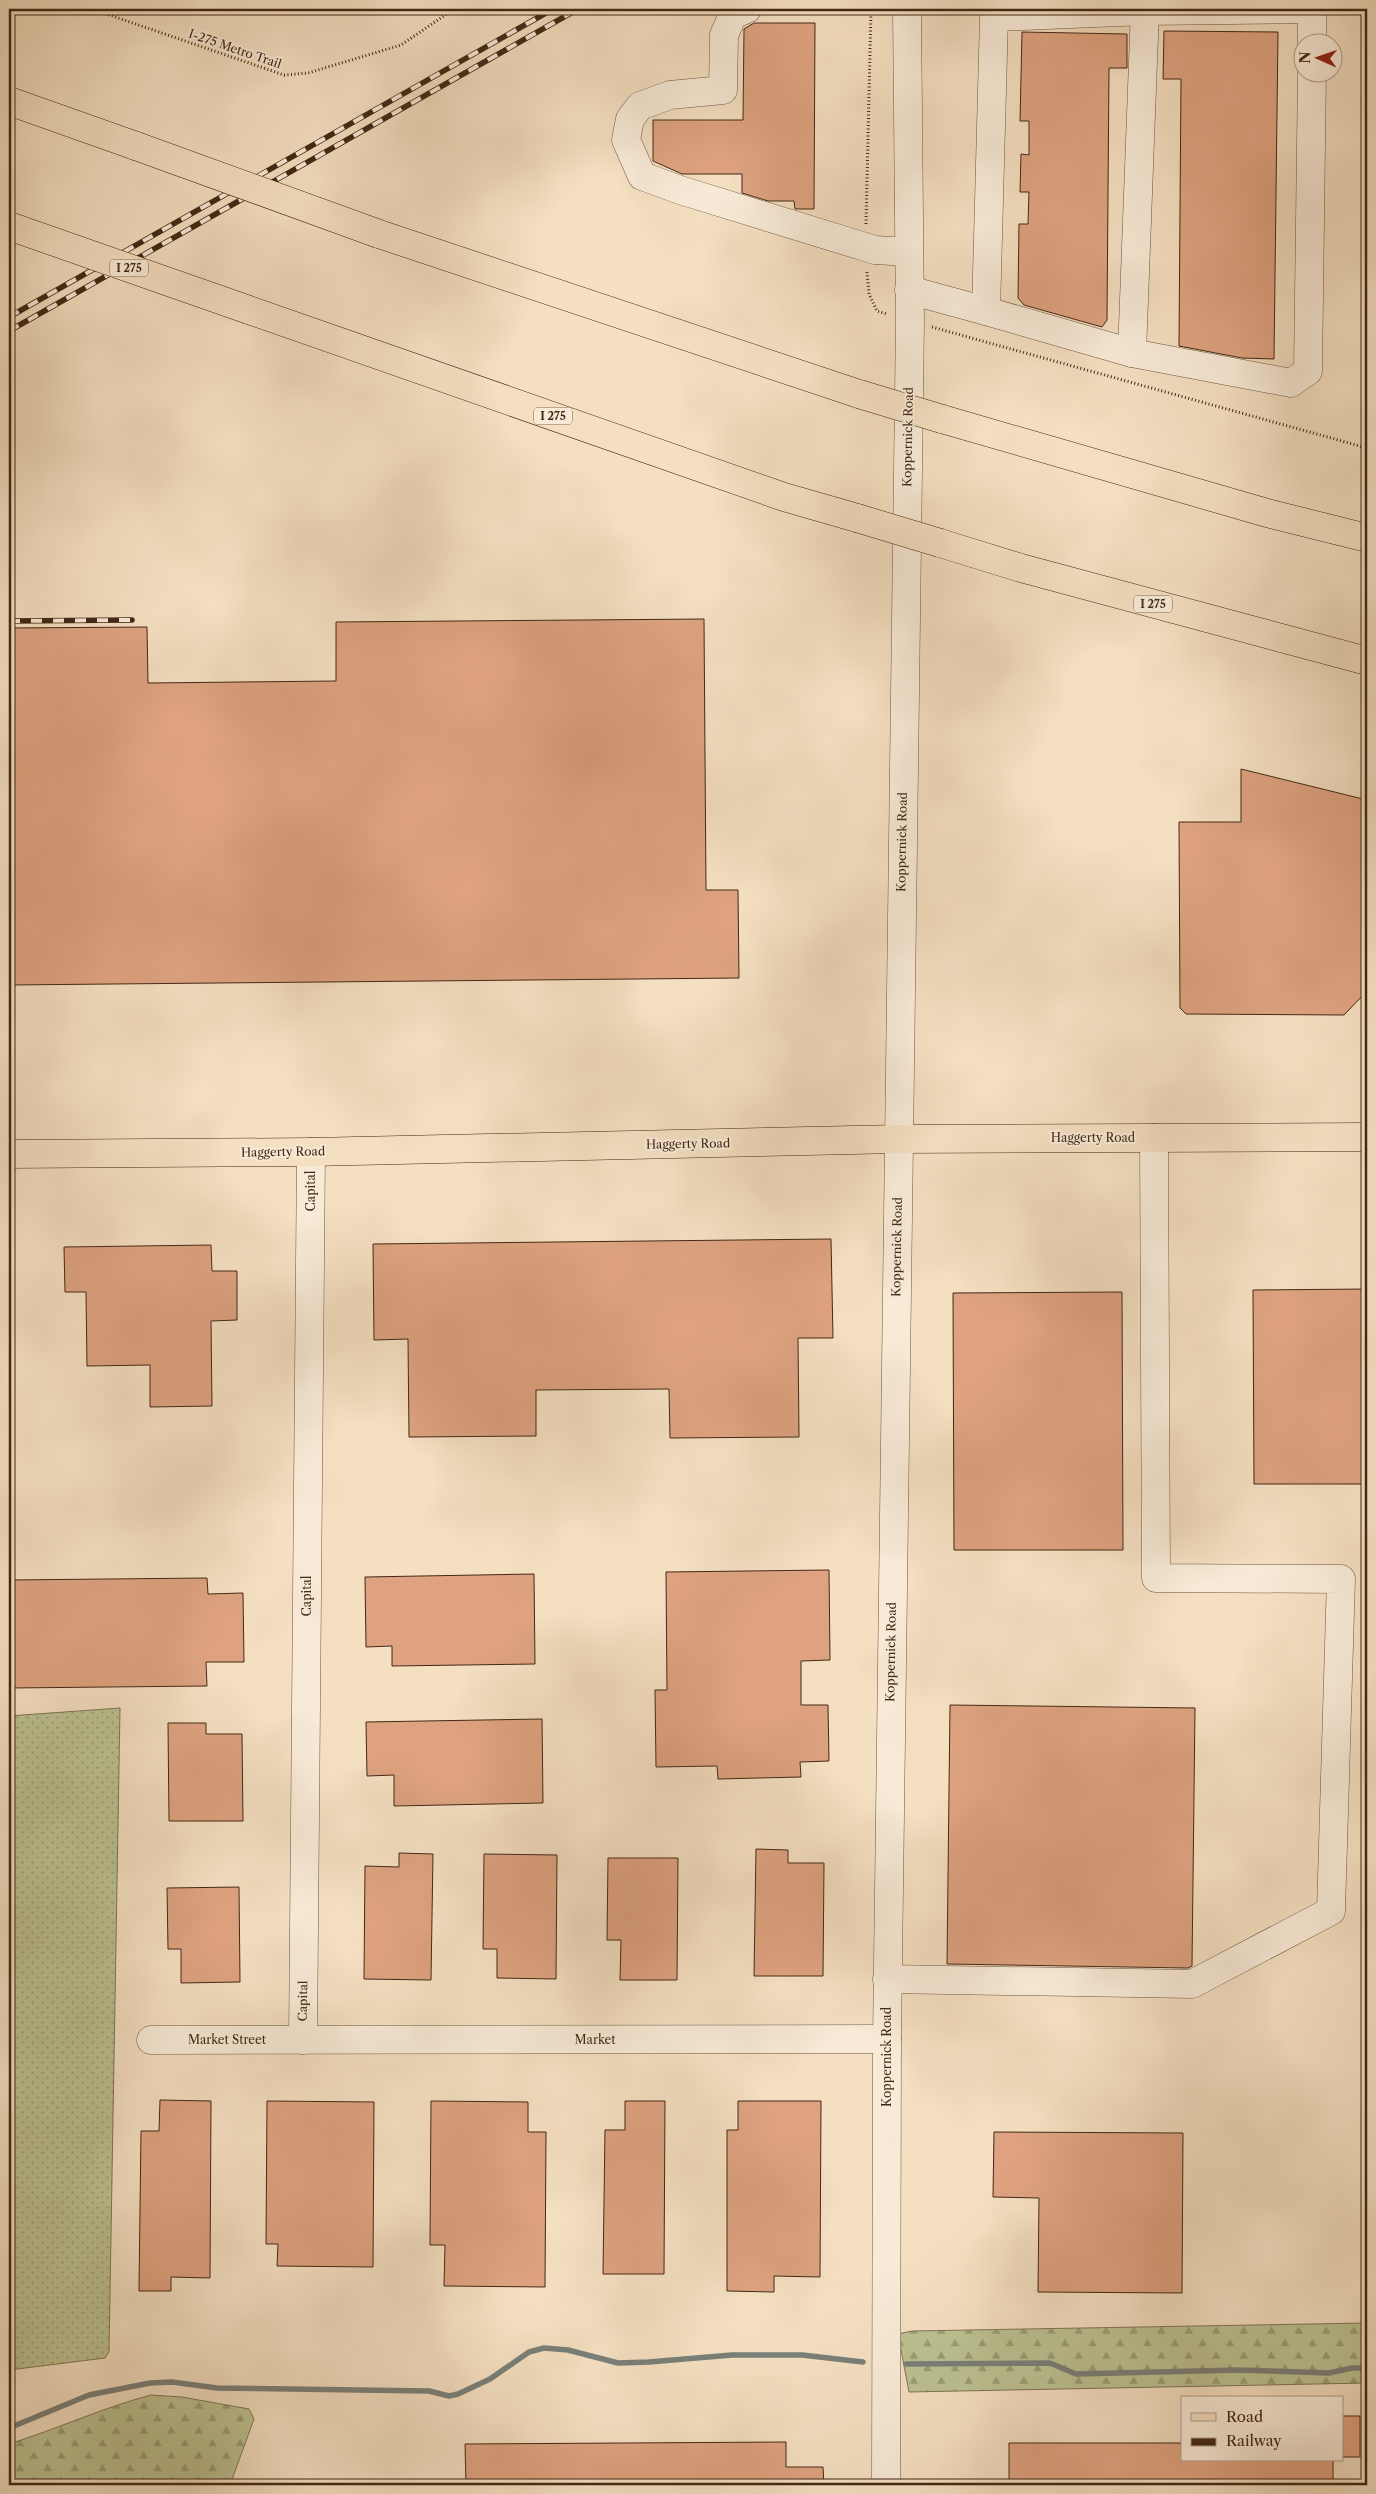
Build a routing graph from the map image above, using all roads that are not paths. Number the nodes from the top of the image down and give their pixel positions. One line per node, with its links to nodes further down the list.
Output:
1 (748, 9): 8 (street)
2 (907, 9): 8 (street, Koppernick Road)
3 (1145, 10): 4 (street); 10 (street); 11 (street)
4 (1312, 32)
5 (1312, 82): 11 (street)
6 (9, 101): 12 (main road, bridge)
7 (9, 226): 13 (main road, I 275, bridge)
8 (909, 252): 9 (street, Koppernick Road)
9 (909, 290): 10 (street); 16 (street, Koppernick Road)
10 (986, 311): 11 (street)
11 (1132, 353)
12 (1367, 538)
13 (1367, 661)
14 (1367, 1137): 15 (main road, Haggerty Road)
15 (1154, 1138): 16 (main road, Haggerty Road); 19 (street)
16 (898, 1139): 17 (main road, Haggerty Road); 19 (street, Koppernick Road)
17 (311, 1152): 18 (main road, Haggerty Road); 22 (street, Capital)
18 (9, 1154)
19 (887, 1979): 20 (street, Koppernick Road)
20 (886, 2039): 22 (street, Market); 23 (street, Koppernick Road)
21 (151, 2040): 22 (street, Market Street)
22 (303, 2040)
23 (886, 2485)

